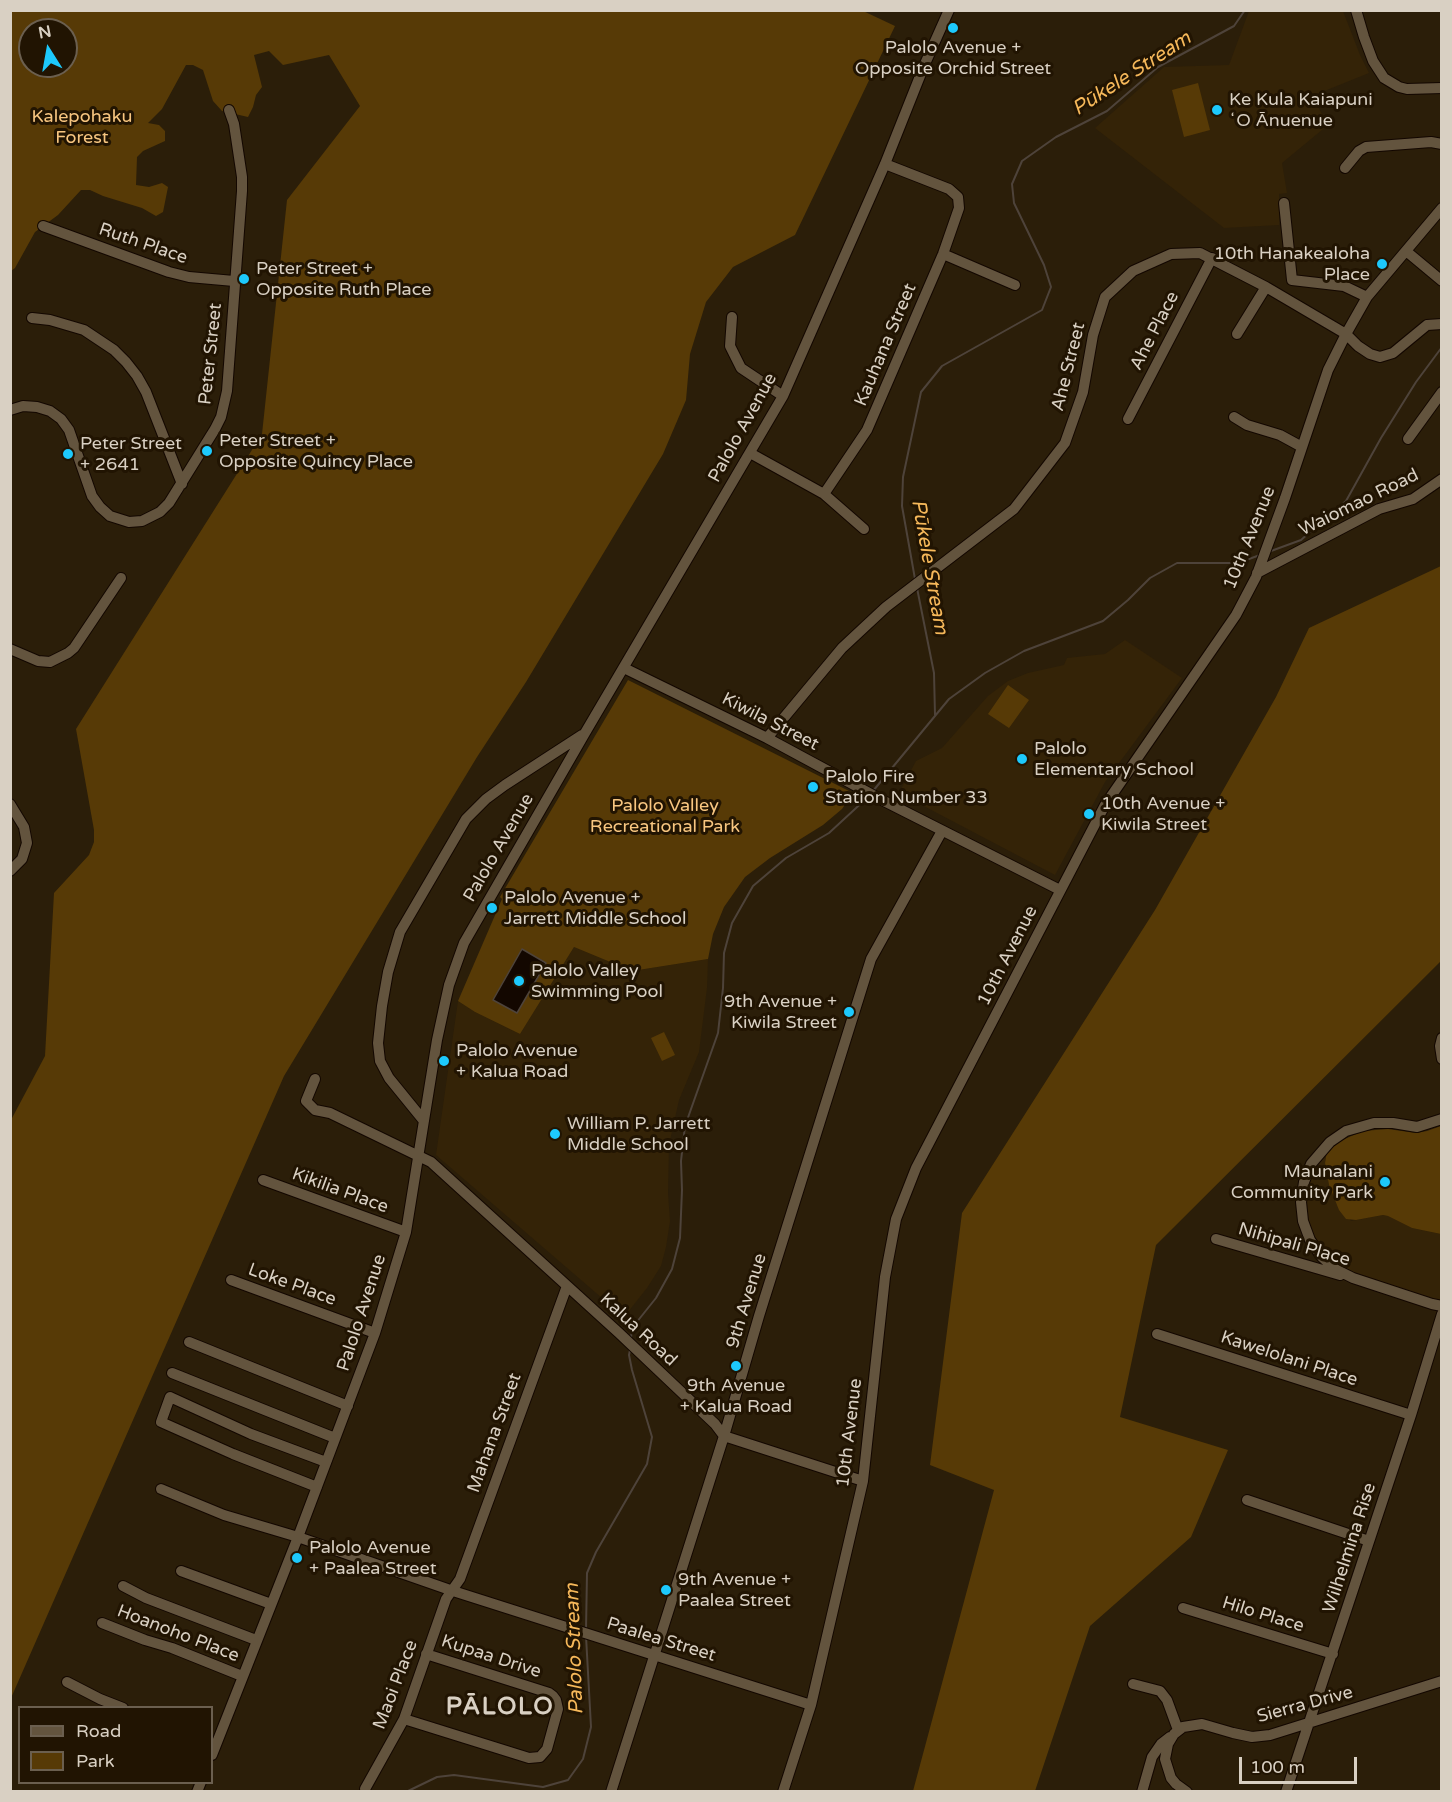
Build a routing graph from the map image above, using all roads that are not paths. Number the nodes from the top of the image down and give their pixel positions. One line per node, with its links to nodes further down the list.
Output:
1 (949, 10): 6 (street, Palolo Avenue)
2 (1356, 10): 3 (street)
3 (1442, 88)
4 (229, 110): 14 (street, Peter Street)
5 (1442, 144): 7 (street)
6 (885, 164): 12 (street, Kauhana Street); 25 (street, Palolo Avenue)
7 (1345, 168)
8 (1284, 203): 18 (street)
9 (1442, 208): 11 (street, 10th Avenue)
10 (43, 226): 14 (street, Ruth Place)
11 (1406, 251): 15 (street); 18 (street, 10th Avenue)
12 (943, 254): 16 (street); 34 (street, Kauhana Street)
13 (1212, 258): 17 (street, Ahe Street); 28 (street, Ahe Place); 43 (street, Ahe Street)
14 (234, 281): 33 (street, Peter Street)
15 (1442, 282)
16 (1015, 285)
17 (1266, 287): 22 (street); 23 (street, Ahe Street)
18 (1366, 297): 23 (street, 10th Avenue)
19 (732, 317): 25 (street)
20 (32, 318): 33 (street)
21 (1442, 324): 23 (street, Ahe Street)
22 (1238, 334)
23 (1346, 334): 30 (street, 10th Avenue)
24 (1442, 392): 29 (street)
25 (783, 396): 31 (street, Palolo Avenue)
26 (10, 410): 33 (street, Peter Street)
27 (1234, 417): 30 (street)
28 (1128, 419)
29 (1408, 439)
30 (1302, 447): 36 (street, 10th Avenue)
31 (750, 453): 34 (street); 41 (street, Palolo Avenue)
32 (1442, 478): 37 (street, Waiomao Road)
33 (182, 484)
34 (824, 494): 35 (street)
35 (864, 529)
36 (1268, 545): 37 (street); 38 (street, 10th Avenue)
37 (1284, 559): 38 (street, Waiomao Road)
38 (1257, 573): 47 (street, 10th Avenue)
39 (121, 578): 40 (street)
40 (10, 649)
41 (624, 668): 42 (street, Palolo Avenue); 43 (street, Kiwila Street)
42 (585, 733): 52 (street, Palolo Avenue); 52 (street)
43 (767, 738): 45 (street, Kiwila Street)
44 (10, 804): 46 (street)
45 (942, 831): 47 (street, Kiwila Street); 68 (street, 9th Avenue)
46 (10, 871)
47 (1060, 890): 71 (street, 10th Avenue)
48 (1442, 1038): 49 (street)
49 (1442, 1059)
50 (315, 1079): 53 (street, Kalua Road)
51 (1442, 1119): 58 (street)
52 (424, 1121): 53 (street, Palolo Avenue)
53 (418, 1154): 55 (street, Palolo Avenue); 59 (street, Kalua Road)
54 (263, 1180): 55 (street, Kikilia Place)
55 (406, 1232): 62 (street, Palolo Avenue)
56 (1216, 1239): 58 (street, Nihipali Place)
57 (231, 1280): 62 (street, Loke Place)
58 (1362, 1282): 60 (street)
59 (567, 1286): 68 (street, Kalua Road); 79 (street, Mahana Street)
60 (1442, 1306)
61 (1442, 1314): 67 (street, Wilhelmina Rise)
62 (375, 1333): 66 (street, Palolo Avenue)
63 (1157, 1334): 67 (street, Kawelolani Place)
64 (189, 1342): 66 (street)
65 (172, 1373): 69 (street)
66 (348, 1406): 69 (street, Palolo Avenue)
67 (1411, 1415): 76 (street, Wilhelmina Rise)
68 (724, 1436): 71 (street); 85 (street, 9th Avenue)
69 (335, 1438): 70 (street, Palolo Avenue)
70 (326, 1462): 72 (street, Palolo Avenue); 72 (street)
71 (862, 1481): 91 (street, 10th Avenue)
72 (317, 1487): 75 (street, Palolo Avenue)
73 (161, 1489): 75 (street, Paalea Street)
74 (1247, 1500): 76 (street)
75 (297, 1537): 79 (street, Paalea Street); 80 (street, Palolo Avenue)
76 (1369, 1541): 86 (street, Wilhelmina Rise)
77 (182, 1571): 80 (street)
78 (123, 1586): 83 (street)
79 (453, 1591): 84 (street, Maoi Place); 85 (street, Paalea Street)
80 (271, 1604): 83 (street, Palolo Avenue)
81 (1183, 1608): 86 (street, Hilo Place)
82 (102, 1623): 87 (street, Hoanoho Place)
83 (256, 1640): 87 (street, Palolo Avenue)
84 (426, 1654): 93 (street, Maoi Place); 93 (street, Kupaa Drive)
85 (654, 1654): 91 (street, Paalea Street); 98 (street, 9th Avenue)
86 (1333, 1654): 94 (street, Wilhelmina Rise)
87 (242, 1676): 96 (street, Palolo Avenue)
88 (1442, 1681): 94 (street, Sierra Drive)
89 (67, 1682): 92 (street)
90 (1132, 1684): 95 (street)
91 (811, 1705): 99 (street, 10th Avenue)
92 (120, 1706)
93 (404, 1719): 97 (street, Maoi Place)
94 (1310, 1724): 95 (street, Sierra Drive); 102 (street, Wilhelmina Rise)
95 (1176, 1732): 100 (street); 101 (street)
96 (214, 1742)
97 (365, 1789)
98 (611, 1791)
99 (783, 1791)
100 (1143, 1791)
101 (1187, 1791)
102 (1286, 1791)

